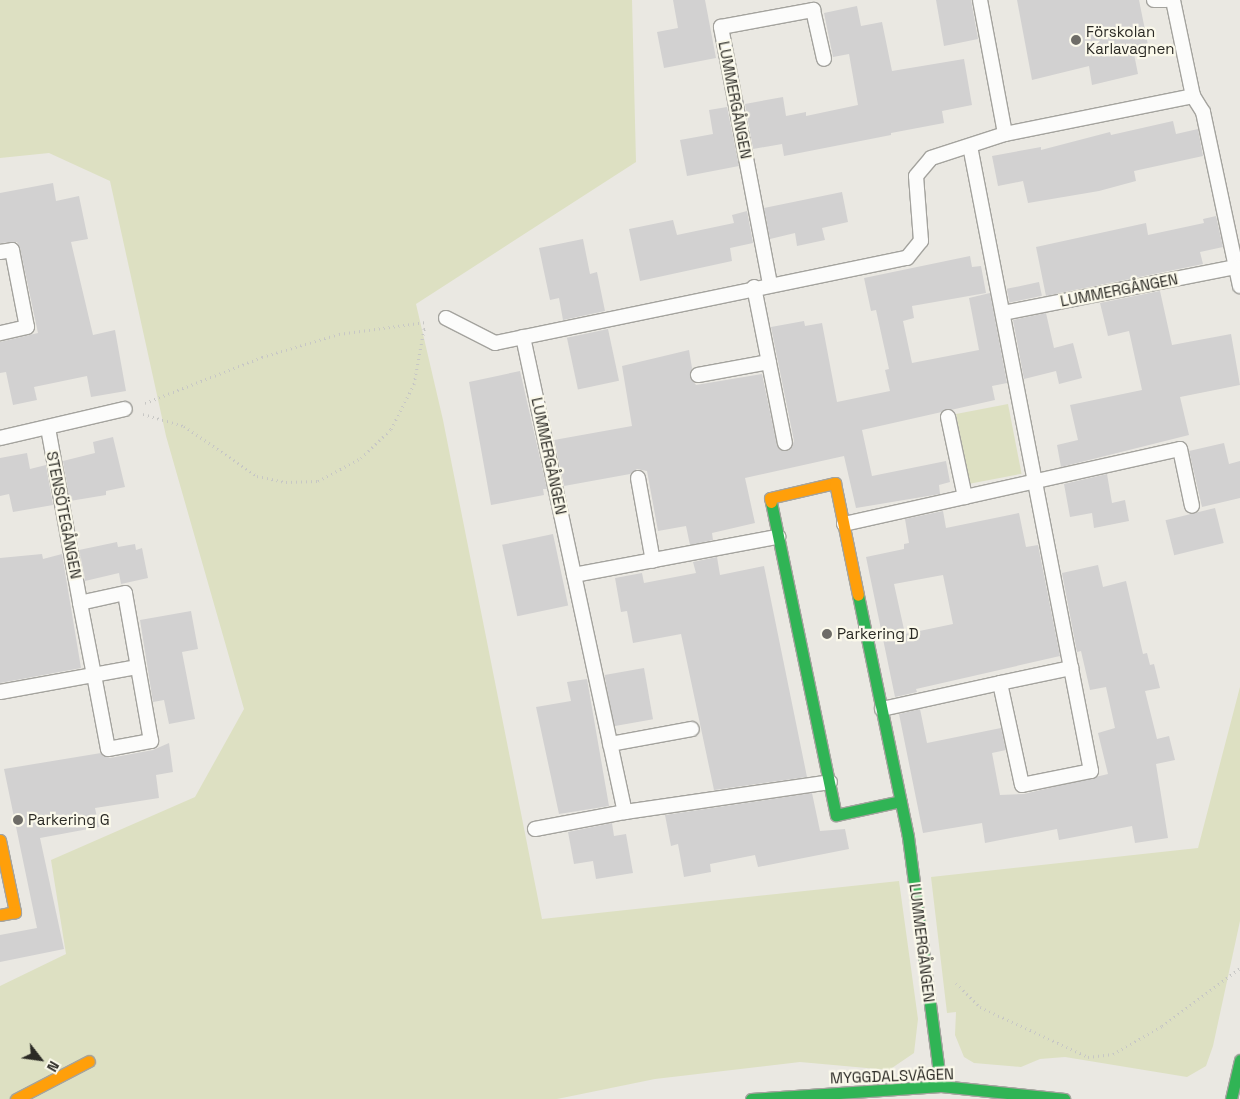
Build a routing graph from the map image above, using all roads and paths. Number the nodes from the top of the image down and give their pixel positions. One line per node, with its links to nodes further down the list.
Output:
1 (980, 0): 7 (lane)
2 (1154, 0): 3 (lane)
3 (1166, 0)
4 (1173, 0): 6 (lane)
5 (824, 58): 11 (lane, LUMMERGÅNGEN)
6 (1193, 96): 7 (lane); 10 (lane)
7 (1005, 134): 8 (lane)
8 (970, 146): 11 (lane); 14 (lane)
9 (0, 252): 16 (lane)
10 (1235, 267): 12 (lane); 14 (lane, LUMMERGÅNGEN)
11 (770, 284): 13 (lane)
12 (1240, 286)
13 (754, 287): 17 (lane); 18 (lane)
14 (1003, 313): 26 (lane)
15 (446, 318): 17 (lane); 20 (path); 20 (path)
16 (0, 333)
17 (523, 337): 32 (lane, LUMMERGÅNGEN)
18 (769, 362): 19 (lane); 24 (lane)
19 (698, 375)
20 (125, 409): 22 (lane)
21 (948, 417): 27 (lane)
22 (48, 428): 23 (lane); 33 (lane, STENSÖTEGÅNGEN)
23 (0, 438)
24 (785, 443)
25 (638, 478): 31 (lane)
26 (1035, 481): 27 (lane); 28 (lane); 35 (lane)
27 (965, 497): 29 (lane)
28 (1192, 506)
29 (844, 524): 30 (street, LUMMERGÅNGEN); 39 (street, LUMMERGÅNGEN)
30 (778, 537): 31 (lane); 42 (street, LUMMERGÅNGEN)
31 (653, 561): 32 (lane)
32 (574, 575): 41 (lane, LUMMERGÅNGEN)
33 (80, 603): 34 (lane, STENSÖTEGÅNGEN); 36 (lane, STENSÖTEGÅNGEN)
34 (138, 667): 36 (lane); 36 (lane, STENSÖTEGÅNGEN)
35 (1071, 668): 37 (lane); 37 (lane)
36 (94, 675): 38 (lane)
37 (1000, 683): 39 (lane)
38 (0, 692)
39 (882, 709): 43 (street, LUMMERGÅNGEN)
40 (692, 729): 41 (lane)
41 (610, 744): 44 (lane, LUMMERGÅNGEN)
42 (830, 782): 43 (street, LUMMERGÅNGEN); 44 (lane)
43 (901, 801): 52 (street, LUMMERGÅNGEN)
44 (625, 812): 45 (lane)
45 (535, 829)
46 (0, 840): 47 (street)
47 (0, 915)
48 (1240, 968): 49 (path)
49 (952, 979)
50 (1240, 1060): 56 (street)
51 (89, 1061): 53 (street)
52 (941, 1086): 54 (street, MYGGDALSVÄGEN); 55 (street, MYGGDALSVÄGEN)
53 (16, 1099)
54 (751, 1099)
55 (1064, 1099)
56 (1231, 1099)

